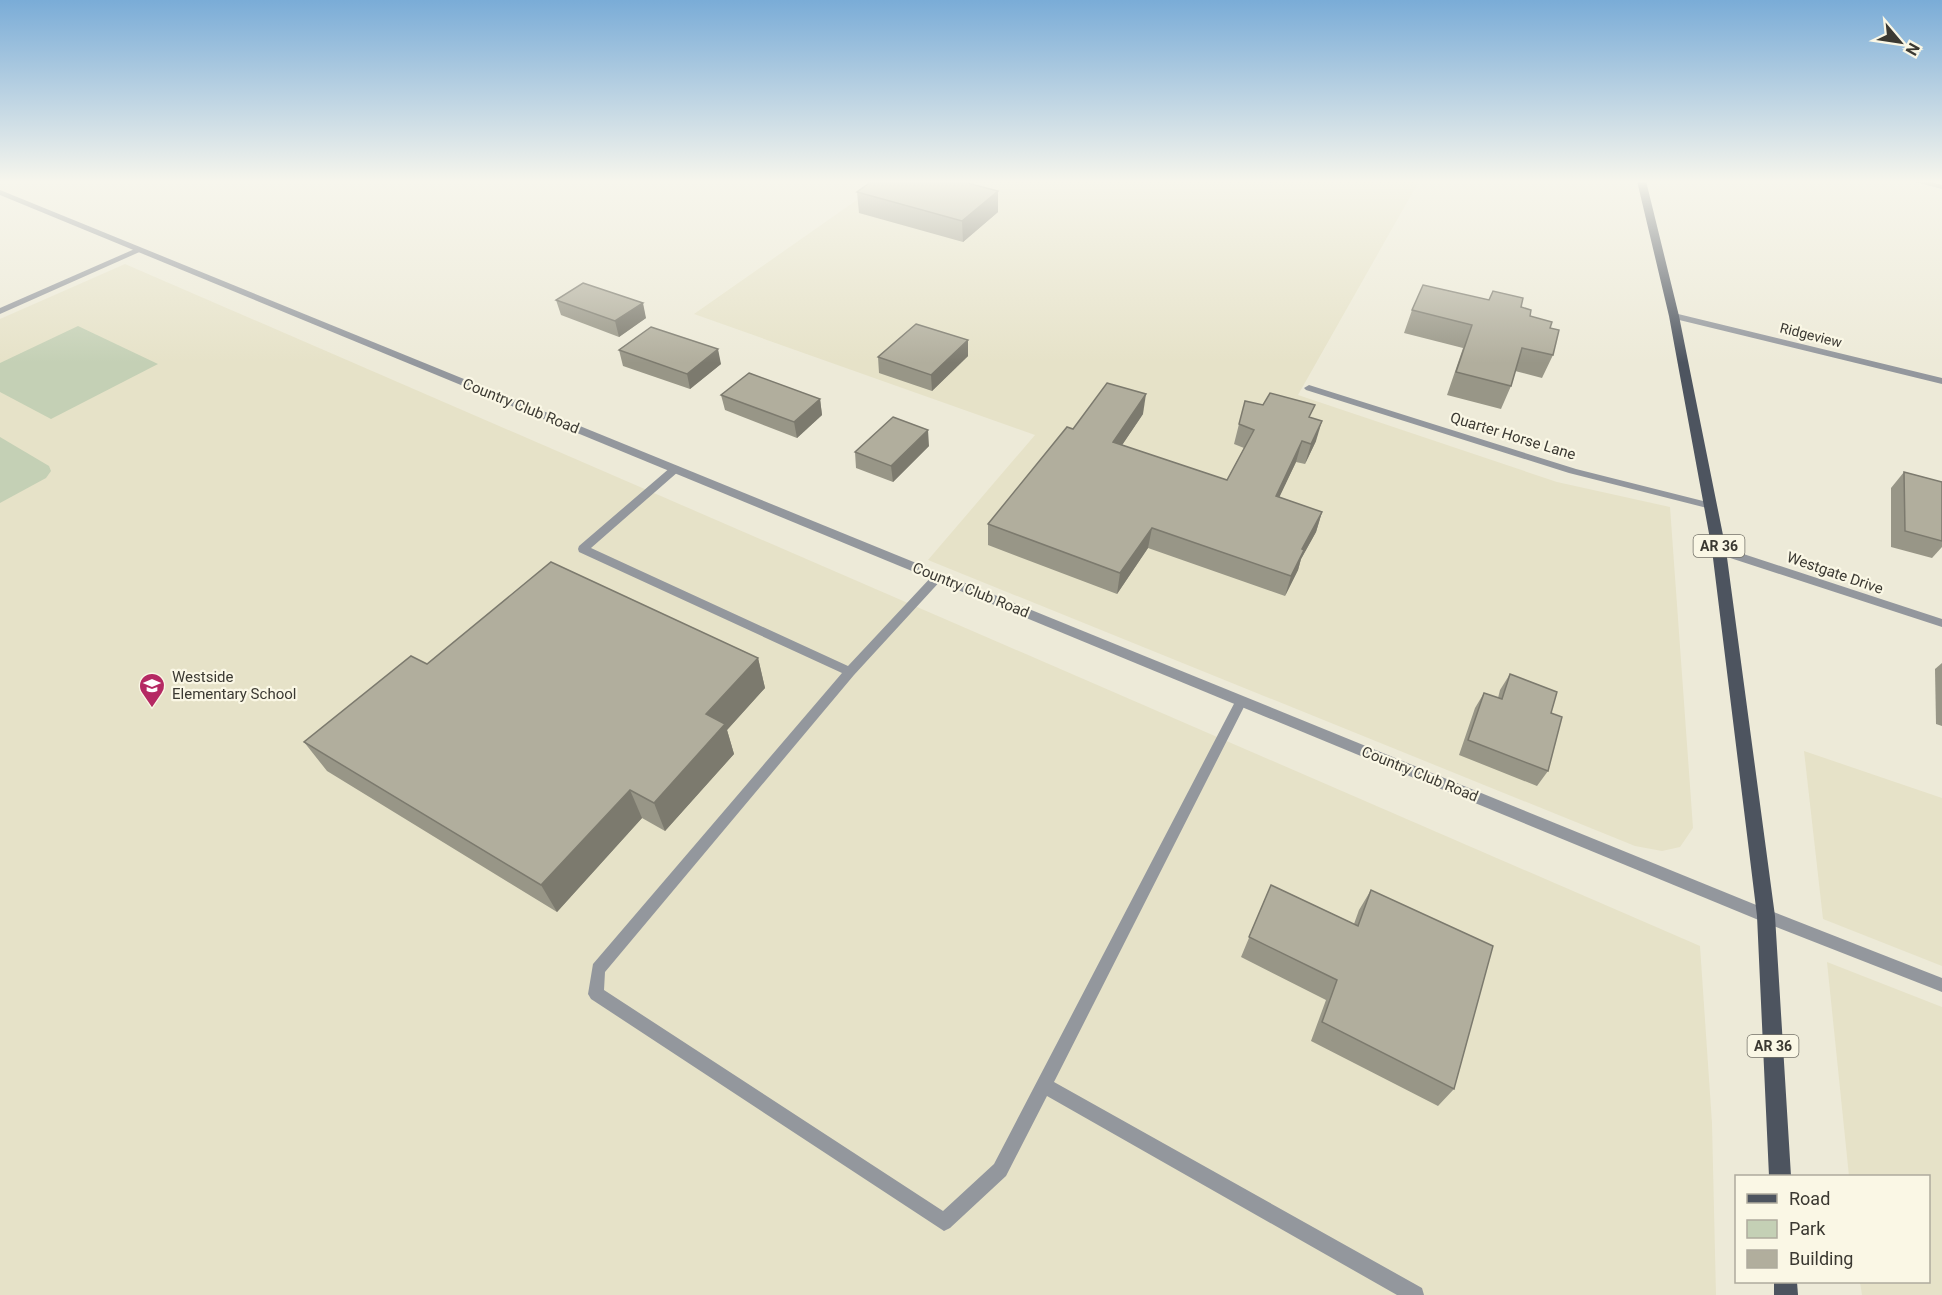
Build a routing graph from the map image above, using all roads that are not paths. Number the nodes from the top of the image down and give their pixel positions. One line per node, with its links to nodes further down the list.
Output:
1 (119, 241): 3 (street, Country Club Road)
2 (1656, 241): 5 (main road, AR 36)
3 (140, 250): 4 (street); 8 (street, Country Club Road)
4 (0, 311)
5 (1674, 316): 6 (street, Ridgeview); 9 (main road, AR 36)
6 (1942, 381)
7 (1309, 388): 9 (street, Quarter Horse Lane)
8 (675, 469): 11 (street, Country Club Road); 13 (street)
9 (1711, 506): 10 (main road, AR 36)
10 (1719, 550): 12 (street, Westgate Drive); 15 (main road, AR 36)
11 (938, 577): 13 (street); 14 (street, Country Club Road)
12 (1942, 623)
13 (850, 672): 17 (street)
14 (1241, 701): 15 (street, Country Club Road); 17 (street)
15 (1766, 916): 16 (street, Country Club Road); 18 (main road, AR 36)
16 (1942, 985)
17 (1044, 1085): 19 (street)
18 (1780, 1175)
19 (1415, 1295)

